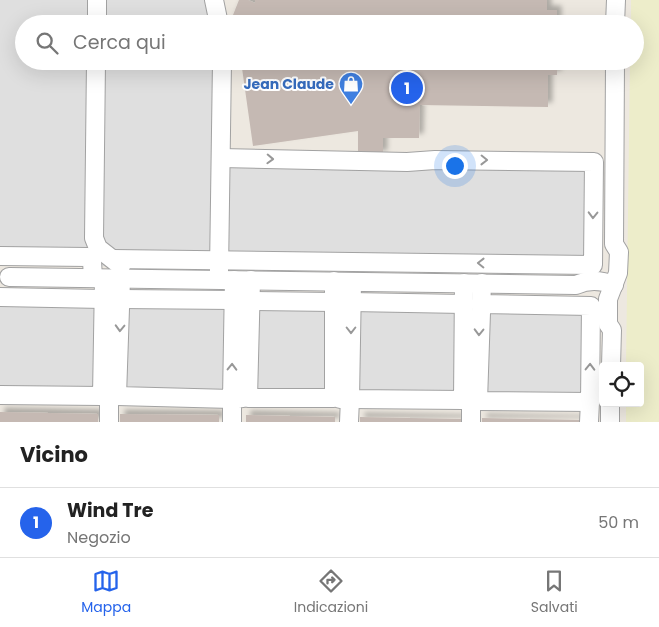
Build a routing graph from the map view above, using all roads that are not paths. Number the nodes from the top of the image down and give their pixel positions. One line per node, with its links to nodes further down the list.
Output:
1 (97, 0): 4 (street)
2 (214, 0): 5 (street)
3 (616, 0): 6 (street)
4 (97, 15)
5 (217, 15)
6 (616, 15)
7 (96, 70): 12 (street)
8 (222, 70): 10 (street)
9 (615, 70): 24 (street)
10 (221, 158): 13 (street); 15 (street, one-way to 15)
11 (0, 256): 17 (street)
12 (113, 259): 13 (street); 17 (street)
13 (219, 260): 14 (street); 18 (street)
14 (407, 262): 15 (street, one-way to 14); 21 (street)
15 (548, 264): 25 (street)
16 (2, 278): 17 (street); 26 (street)
17 (114, 279): 18 (street); 28 (street)
18 (234, 280): 19 (street); 29 (street)
19 (334, 282): 20 (street); 30 (street)
20 (352, 282): 21 (street); 30 (street)
21 (392, 282): 22 (street)
22 (464, 283): 23 (street); 31 (street)
23 (482, 283): 25 (street); 31 (street)
24 (614, 285): 25 (street); 32 (street)
25 (580, 291): 31 (street); 38 (street, one-way to 25)
26 (0, 293)
27 (0, 297): 28 (street)
28 (112, 299): 29 (street); 34 (street)
29 (242, 300): 30 (street); 35 (street)
30 (342, 302): 31 (street); 36 (street)
31 (472, 304): 37 (street)
32 (611, 362)
33 (0, 395): 34 (street)
34 (109, 396): 35 (street); 40 (street)
35 (240, 398): 36 (street); 41 (street)
36 (342, 399): 37 (street); 42 (street)
37 (471, 400): 38 (street); 43 (street)
38 (590, 402): 44 (street)
39 (610, 407): 45 (street)
40 (109, 422)
41 (232, 422)
42 (349, 422)
43 (471, 422)
44 (589, 422)
45 (610, 422)

